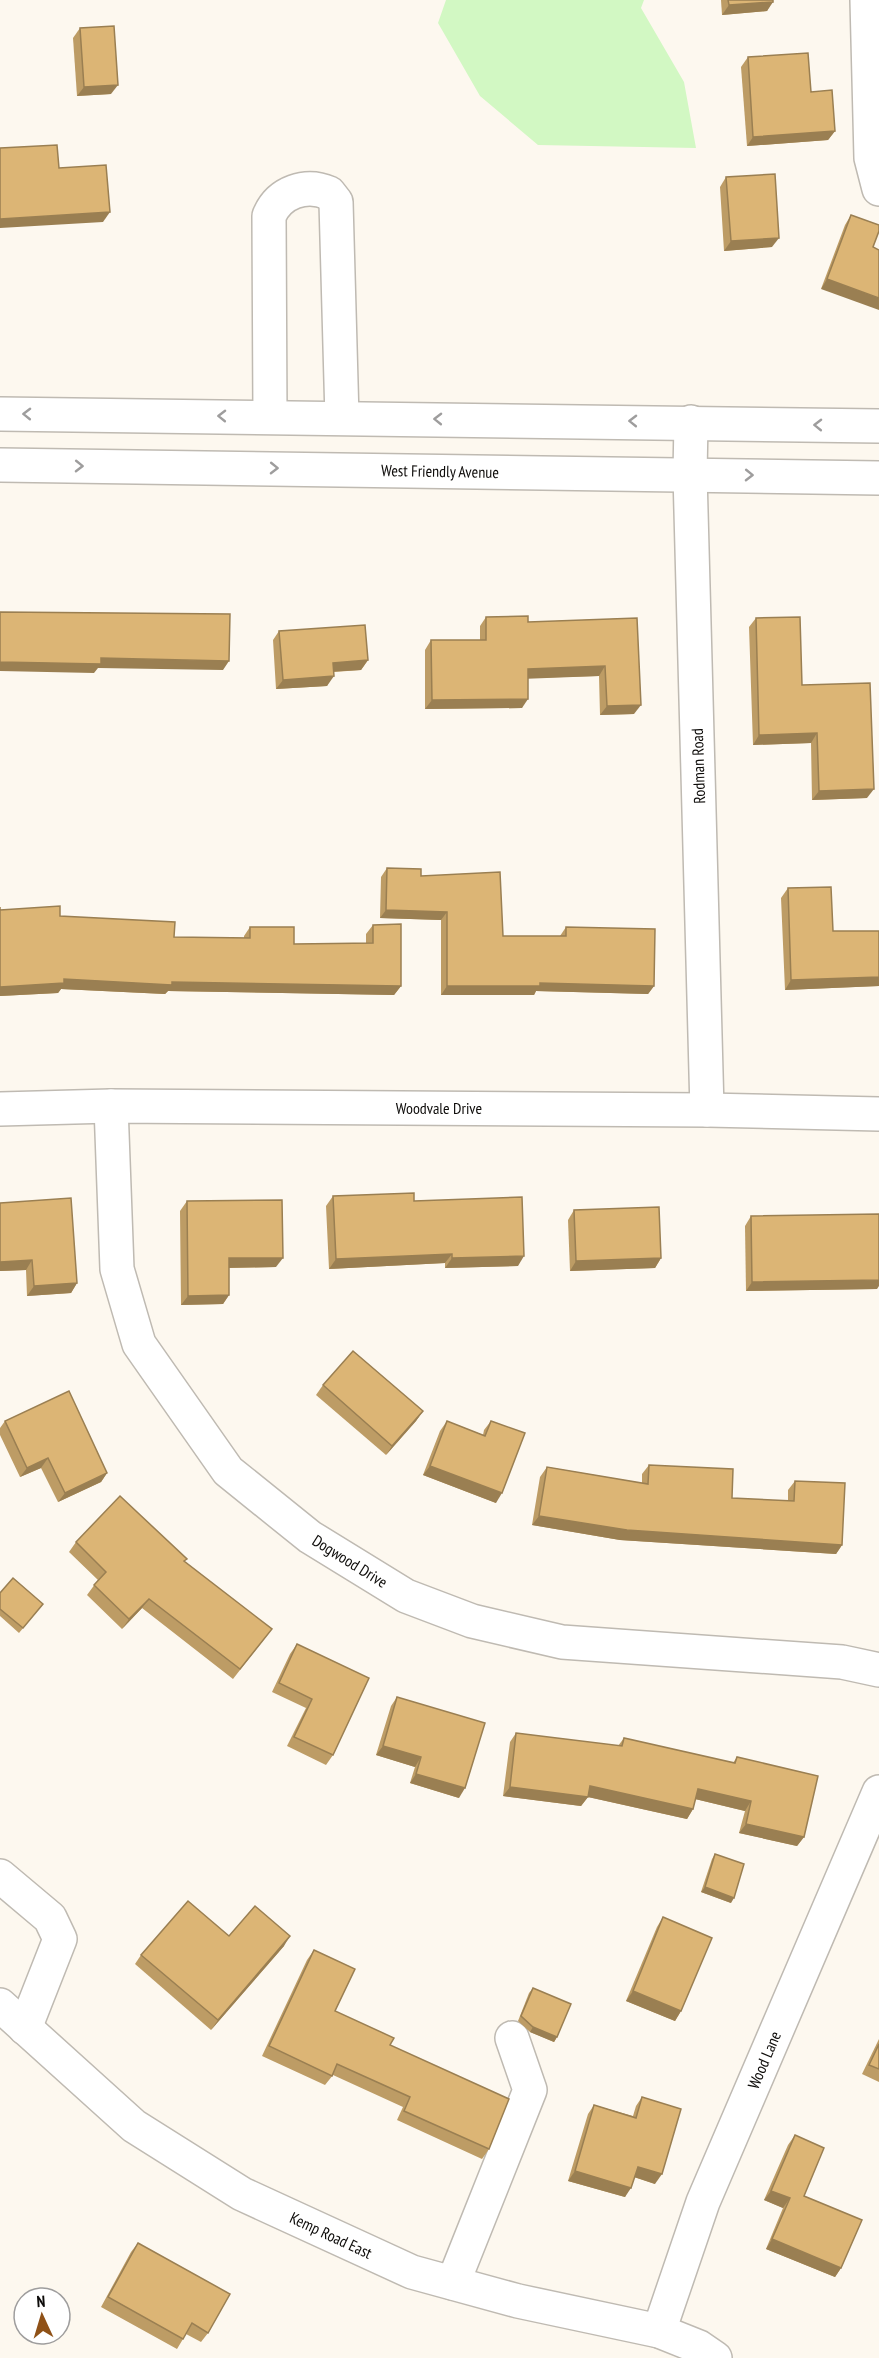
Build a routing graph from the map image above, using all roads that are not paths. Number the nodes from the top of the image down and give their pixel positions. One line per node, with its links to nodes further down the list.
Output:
1 (867, 0): 2 (street)
2 (879, 189)
3 (0, 414): 4 (street, one-way to 3)
4 (270, 417): 5 (street); 5 (street)
5 (342, 418): 6 (street, one-way to 5)
6 (692, 422): 7 (street, one-way to 6); 9 (street, Rodman Road)
7 (879, 426)
8 (0, 465): 9 (street, West Friendly Avenue, one-way to 9)
9 (690, 474): 10 (street, West Friendly Avenue, one-way to 10); 13 (street, Rodman Road)
10 (879, 478)
11 (111, 1106): 12 (street, Woodvale Drive); 13 (street, Woodvale Drive); 15 (street, Dogwood Drive)
12 (0, 1109)
13 (707, 1110): 14 (street, Woodvale Drive)
14 (879, 1114)
15 (879, 1670)
16 (879, 1792): 22 (street, Wood Lane)
17 (0, 1876): 19 (street)
18 (0, 2005): 19 (street, Kemp Road East)
19 (25, 2028): 21 (street, Kemp Road East)
20 (512, 2038): 21 (street)
21 (453, 2283): 22 (street, Kemp Road East)
22 (659, 2331): 23 (street, Kemp Road East)
23 (715, 2358)

